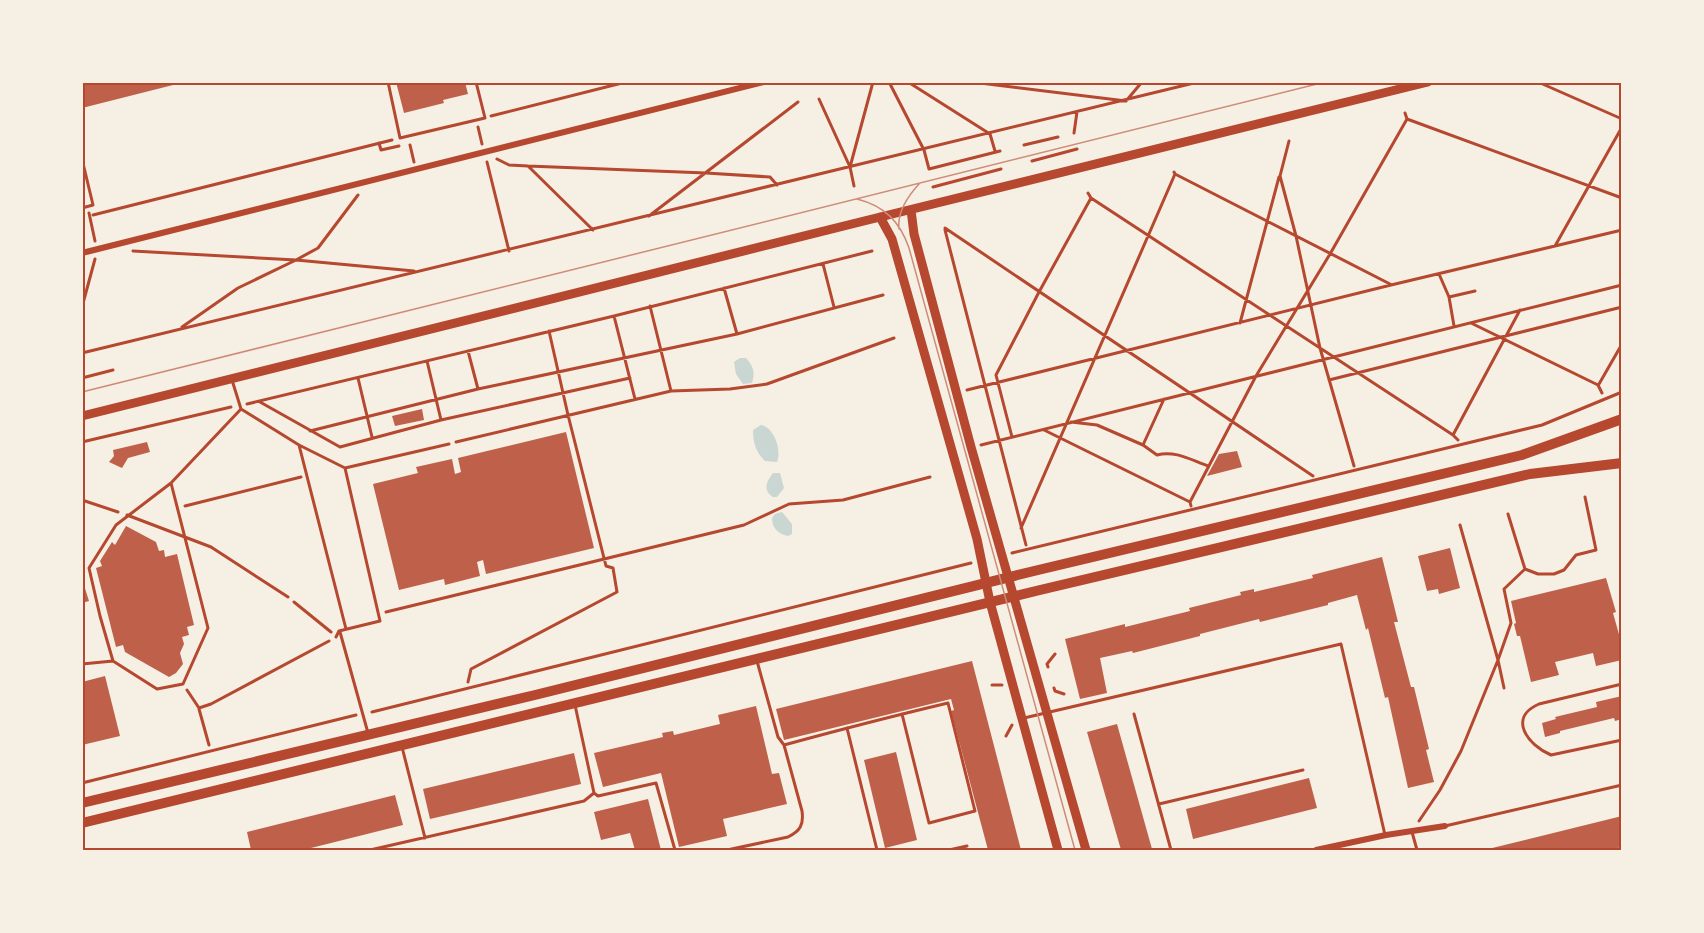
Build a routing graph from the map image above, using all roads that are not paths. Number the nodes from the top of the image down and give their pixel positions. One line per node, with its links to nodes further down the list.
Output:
1 (388, 82): 2 (lane)
2 (476, 82)
3 (764, 82): 9 (street)
4 (1428, 82): 7 (main road)
5 (82, 159): 6 (lane)
6 (82, 208)
7 (910, 210): 8 (main road); 21 (main road)
8 (880, 217): 10 (main road); 22 (main road)
9 (82, 253)
10 (232, 378): 11 (lane); 12 (main road)
11 (240, 407): 15 (lane); 18 (lane)
12 (82, 416)
13 (1622, 419): 21 (main road)
14 (449, 444): 17 (lane)
15 (299, 446): 17 (lane); 26 (lane)
16 (1622, 463): 24 (main road)
17 (345, 468): 26 (lane)
18 (171, 483): 19 (lane); 20 (lane)
19 (127, 515): 20 (lane); 30 (lane)
20 (185, 539): 23 (lane); 30 (lane)
21 (1009, 578): 22 (main road); 24 (main road)
22 (987, 584): 25 (main road); 39 (main road)
23 (288, 597)
24 (1014, 597): 25 (main road); 34 (main road)
25 (990, 602): 29 (main road); 37 (main road)
26 (346, 629): 27 (lane)
27 (339, 631): 28 (lane); 39 (lane)
28 (336, 637)
29 (756, 659): 33 (main road); 42 (lane)
30 (114, 661): 31 (lane)
31 (82, 664)
32 (1622, 684): 40 (lane)
33 (575, 705): 41 (main road); 45 (lane)
34 (1047, 712): 37 (lane); 51 (lane); 60 (main road)
35 (902, 714): 35 (lane); 38 (lane)
36 (1134, 714): 47 (lane)
37 (1022, 718): 59 (main road)
38 (847, 728): 42 (lane); 57 (lane)
39 (369, 735): 46 (main road)
40 (1622, 740)
41 (401, 745): 48 (main road); 52 (lane)
42 (784, 745): 56 (lane)
43 (1302, 770): 47 (lane)
44 (1622, 785): 49 (lane)
45 (594, 793): 52 (lane); 55 (lane)
46 (82, 803)
47 (1159, 804): 61 (lane)
48 (82, 823)
49 (1445, 826): 50 (street)
50 (1412, 831): 51 (street); 63 (lane)
51 (1386, 835): 62 (street)
52 (425, 838): 54 (lane)
53 (967, 846): 58 (lane)
54 (370, 850)
55 (675, 850)
56 (727, 850)
57 (877, 850)
58 (949, 850)
59 (1058, 850)
60 (1086, 850)
61 (1171, 850)
62 (1317, 850)
63 (1417, 850)

